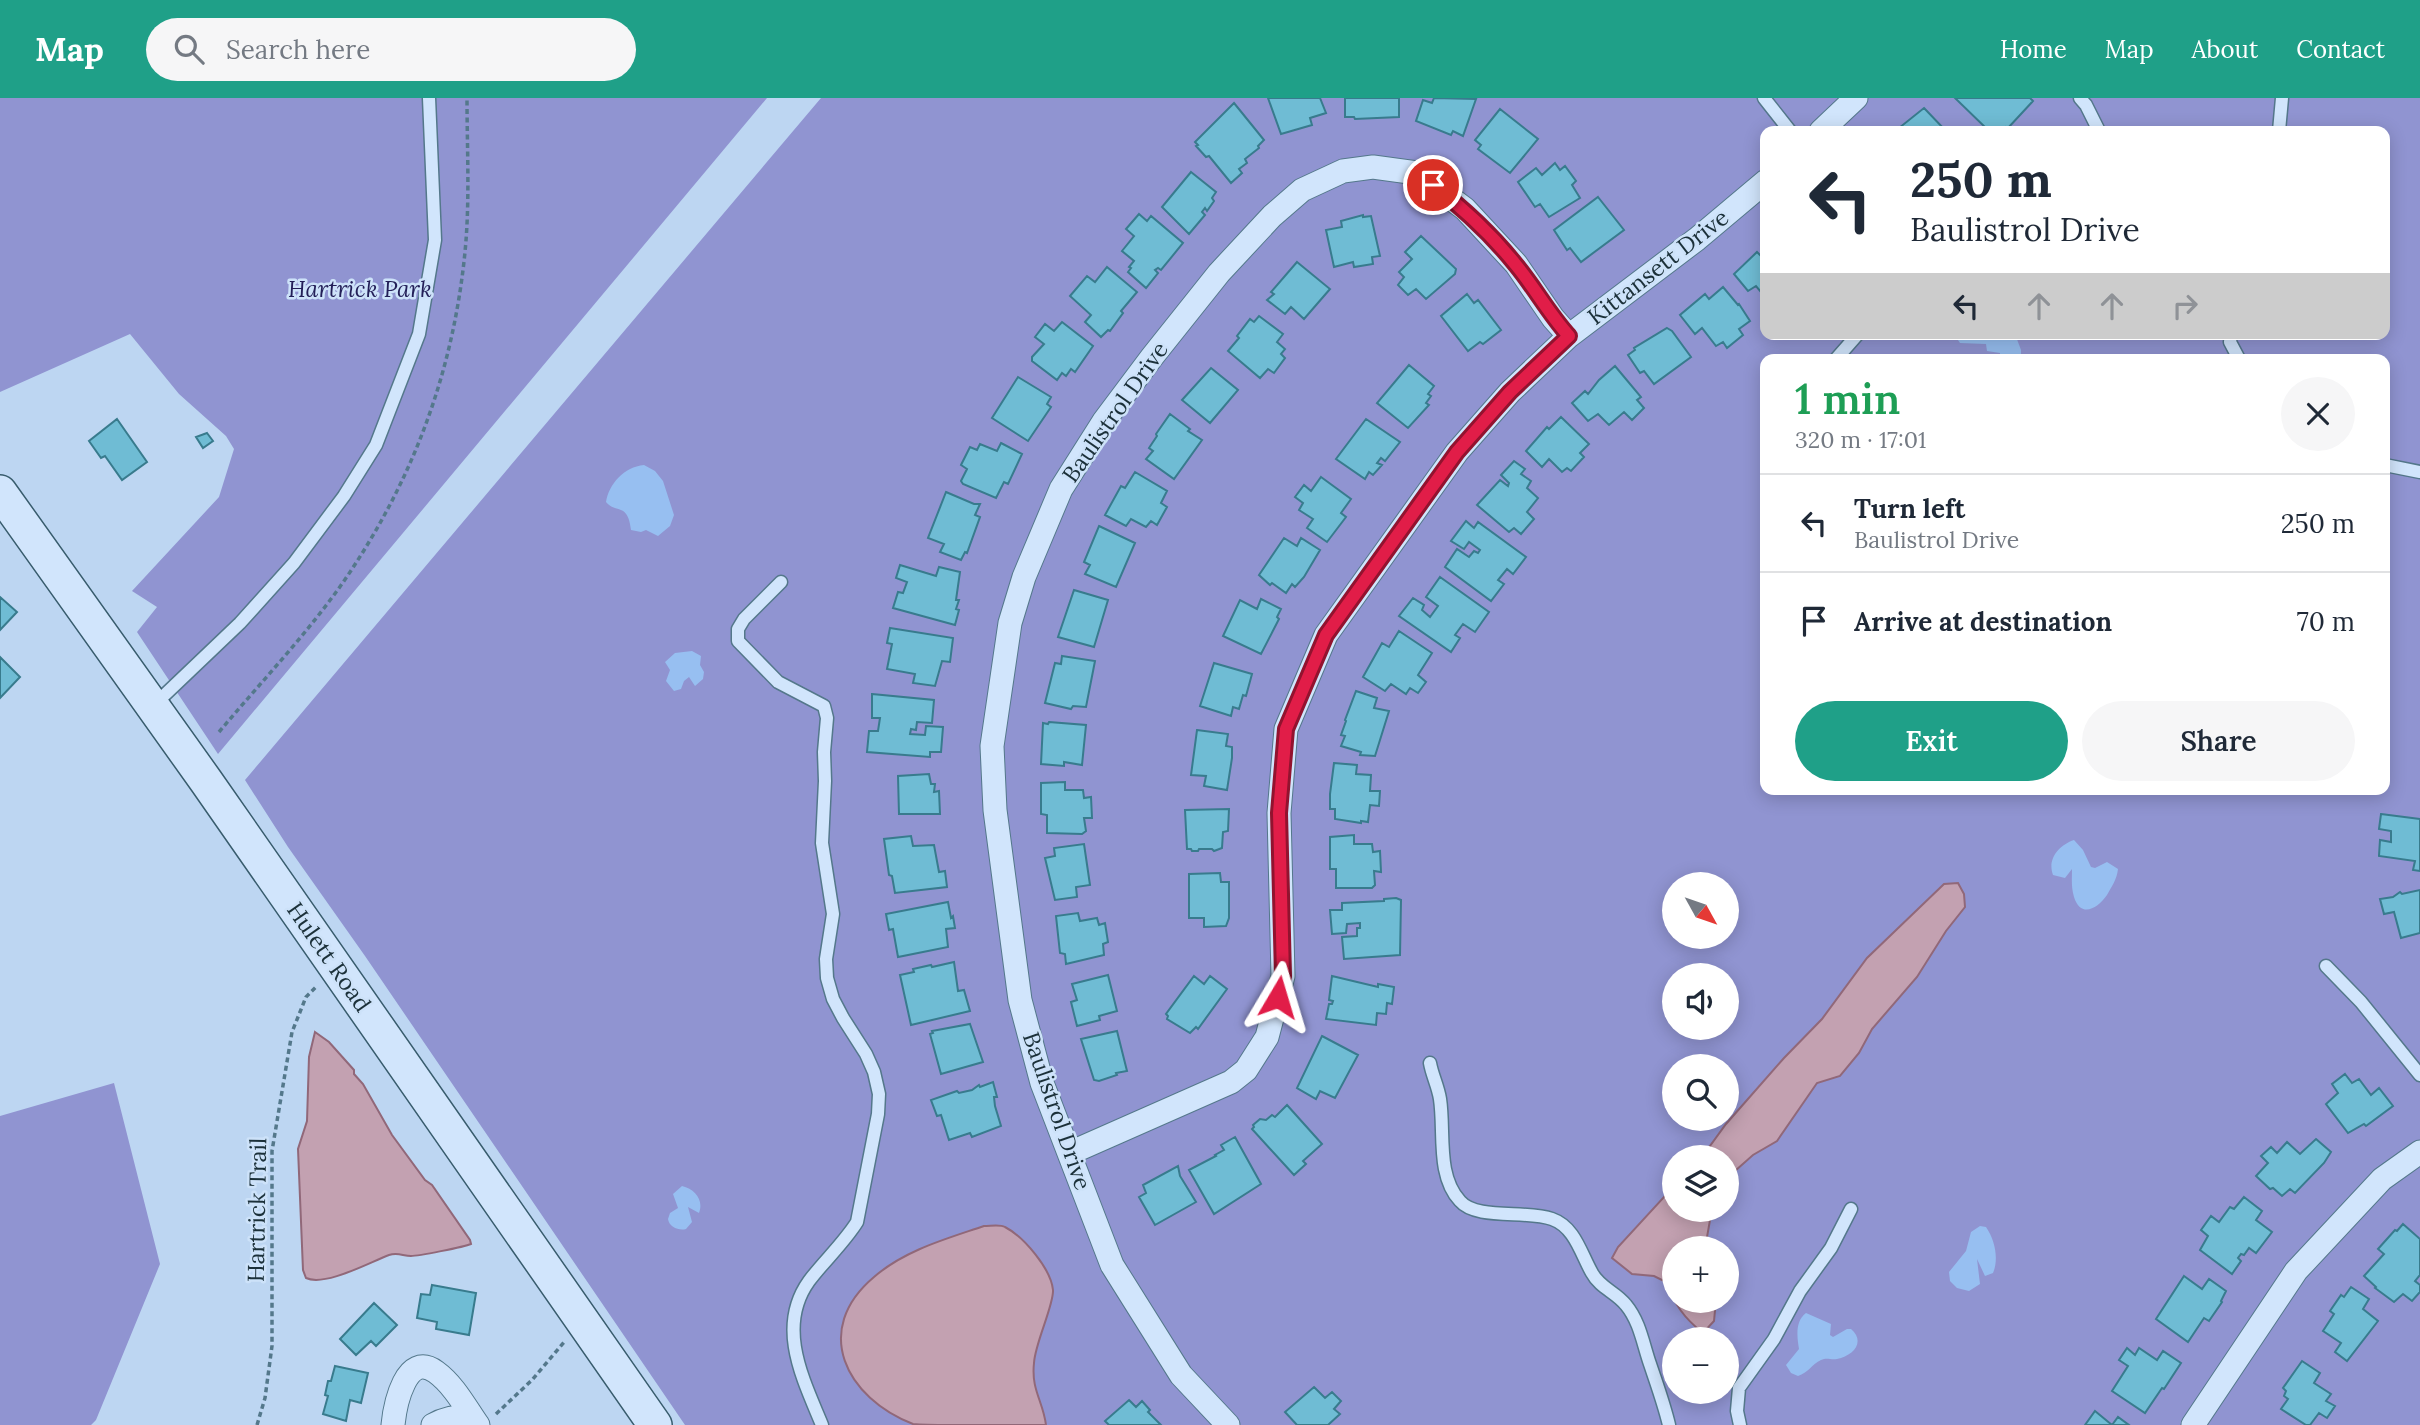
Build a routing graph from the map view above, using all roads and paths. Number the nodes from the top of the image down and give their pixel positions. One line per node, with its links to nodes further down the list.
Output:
1 (429, 98): 18 (lane)
2 (1764, 98): 6 (lane)
3 (1856, 98): 7 (street)
4 (2080, 98): 8 (lane)
5 (2282, 98): 9 (lane)
6 (1786, 126)
7 (1826, 126)
8 (2096, 126)
9 (2279, 126)
10 (1760, 186): 11 (street, Kittansett Drive)
11 (1569, 336): 24 (street, Kittansett Drive); 24 (street, Baulistrol Drive)
12 (1853, 340): 13 (lane)
13 (1840, 354)
14 (2390, 466): 15 (lane)
15 (2420, 472)
16 (0, 492): 18 (street, Hulett Road)
17 (781, 582): 32 (lane)
18 (152, 706): 20 (street, Hulett Road)
19 (2326, 967): 22 (lane)
20 (338, 970): 28 (path, Hartrick Trail); 31 (street, Hulett Road)
21 (1430, 1063): 34 (lane)
22 (2420, 1075)
23 (2420, 1152): 36 (street)
24 (1070, 1153): 33 (street, Baulistrol Drive)
25 (1851, 1209): 35 (lane)
26 (570, 1335): 27 (path)
27 (480, 1420): 29 (street); 30 (street)
28 (257, 1425)
29 (393, 1425)
30 (433, 1425)
31 (655, 1425)
32 (822, 1425)
33 (1228, 1425)
34 (1669, 1425)
35 (1740, 1425)
36 (2193, 1425)

